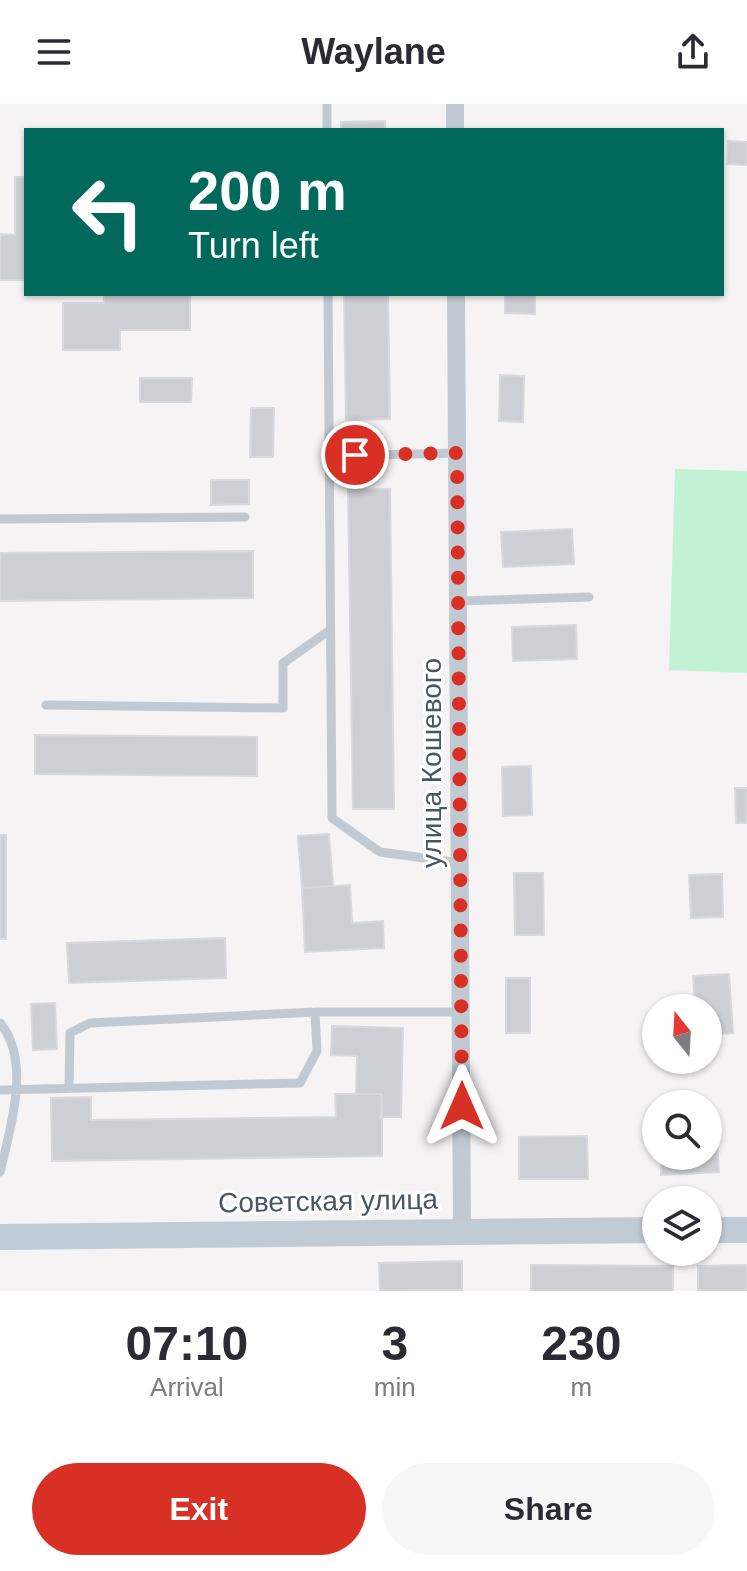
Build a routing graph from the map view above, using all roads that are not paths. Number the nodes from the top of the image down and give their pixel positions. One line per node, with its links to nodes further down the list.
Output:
1 (327, 104): 3 (lane)
2 (455, 104): 4 (street)
3 (327, 128)
4 (455, 128)
5 (328, 296): 8 (lane)
6 (456, 296): 7 (street, улица Кошевого)
7 (457, 453): 8 (lane); 12 (street, улица Кошевого)
8 (329, 456): 13 (lane)
9 (245, 517): 10 (lane)
10 (0, 519)
11 (589, 597): 12 (lane)
12 (458, 601): 15 (street, улица Кошевого)
13 (330, 630): 14 (lane); 15 (lane)
14 (46, 705)
15 (460, 863): 17 (street, улица Кошевого)
16 (315, 1012): 17 (lane); 19 (lane); 19 (lane)
17 (461, 1012): 26 (street, улица Кошевого)
18 (0, 1023): 21 (lane)
19 (69, 1088): 21 (lane)
20 (0, 1090): 21 (lane)
21 (18, 1090): 22 (lane)
22 (0, 1172)
23 (642, 1230): 26 (street, Советская улица)
24 (722, 1230): 25 (street)
25 (747, 1230)
26 (462, 1231): 27 (street, Советская улица)
27 (0, 1237)

